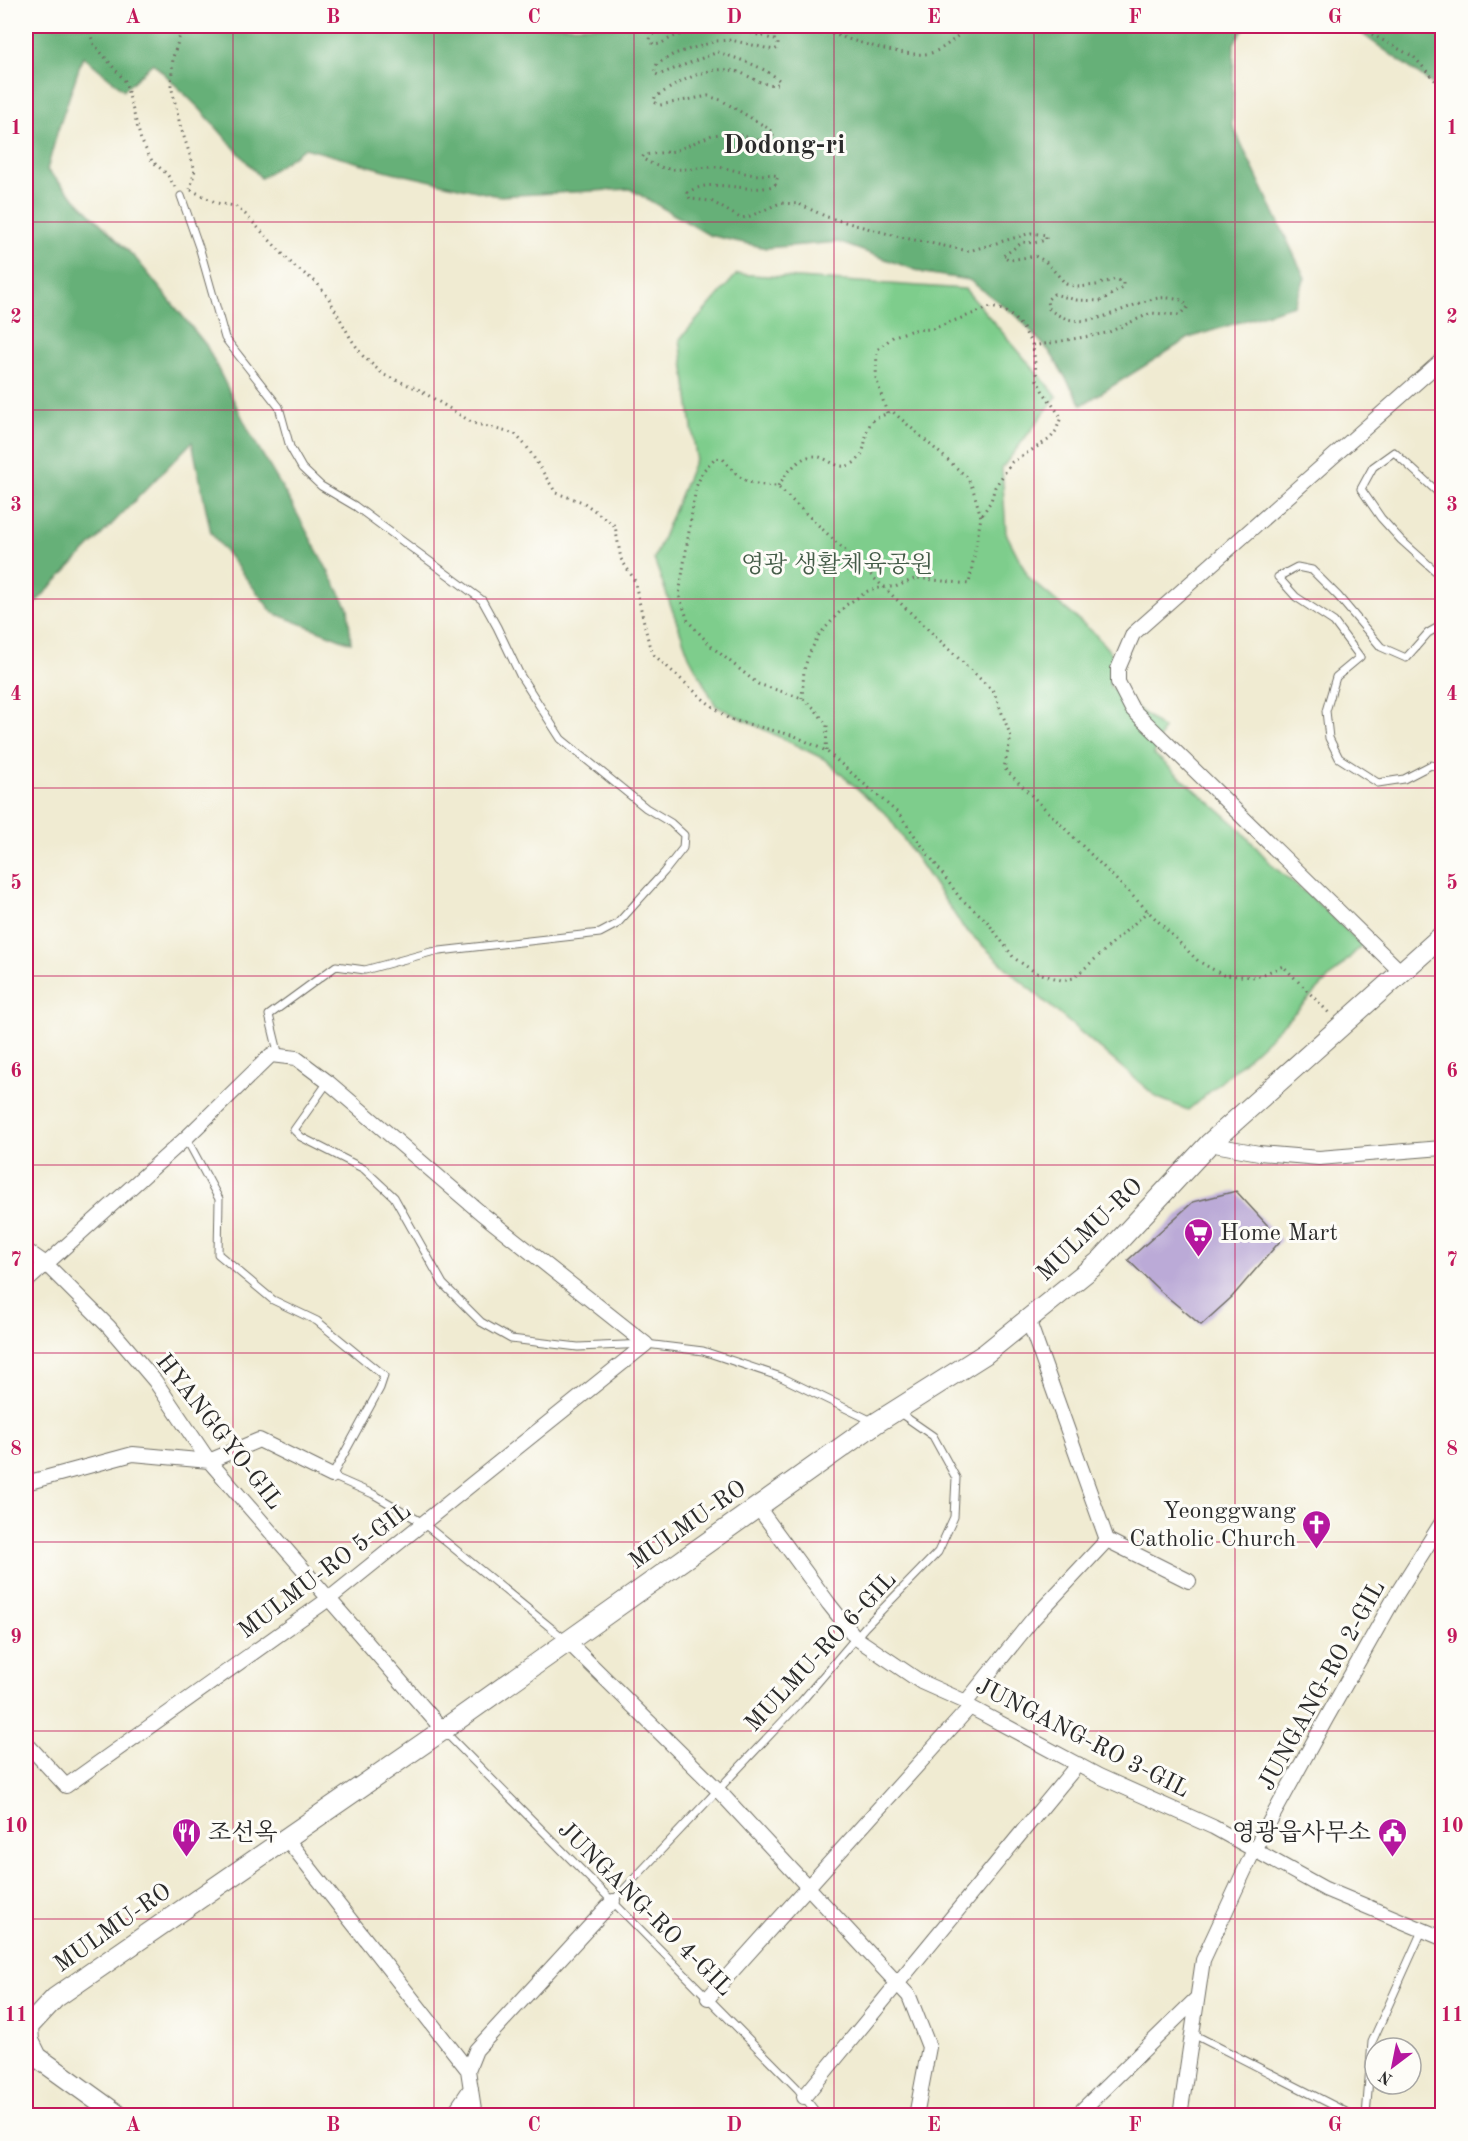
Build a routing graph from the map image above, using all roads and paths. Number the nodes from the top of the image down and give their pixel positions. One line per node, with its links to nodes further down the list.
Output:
1 (88, 26): 11 (path)
2 (183, 26): 10 (path)
3 (683, 26): 4 (path)
4 (710, 26)
5 (728, 26): 13 (path)
6 (809, 26): 7 (path)
7 (968, 26)
8 (1356, 26): 9 (path)
9 (1443, 88)
10 (189, 190): 12 (path); 23 (path)
11 (181, 196): 12 (lane)
12 (185, 208): 29 (lane)
13 (1033, 346): 15 (path); 18 (path)
14 (1443, 360): 27 (street)
15 (887, 413): 16 (path); 18 (path)
16 (777, 486): 20 (path); 22 (path)
17 (1443, 496): 19 (lane)
18 (981, 517): 20 (path)
19 (1443, 577)
20 (884, 587): 22 (path); 25 (path)
21 (1443, 625): 24 (lane)
22 (802, 698): 23 (path)
23 (826, 751): 25 (path)
24 (1443, 768)
25 (1148, 911): 28 (path)
26 (1443, 936): 27 (main road, MULMU-RO)
27 (1402, 973): 28 (main road, MULMU-RO)
28 (1342, 1026): 32 (main road, MULMU-RO)
29 (279, 1056): 30 (street); 31 (street)
30 (328, 1082): 38 (street); 38 (lane)
31 (186, 1138): 35 (street); 42 (lane)
32 (1209, 1144): 33 (street); 37 (main road, MULMU-RO)
33 (1443, 1148)
34 (26, 1250): 35 (street, HYANGGYO-GIL)
35 (46, 1264): 36 (street); 41 (street, HYANGGYO-GIL)
36 (26, 1282)
37 (1028, 1319): 39 (main road, MULMU-RO); 47 (street)
38 (646, 1344): 40 (lane); 46 (street, MULMU-RO 5-GIL)
39 (895, 1410): 40 (main road, MULMU-RO); 50 (lane, MULMU-RO 6-GIL)
40 (876, 1423): 44 (main road, MULMU-RO)
41 (209, 1461): 42 (street); 43 (street); 49 (street, HYANGGYO-GIL)
42 (332, 1476): 46 (lane)
43 (26, 1483)
44 (757, 1506): 50 (street, JUNGANG-RO 3-GIL); 51 (main road, MULMU-RO)
45 (1443, 1522): 58 (street, JUNGANG-RO 2-GIL)
46 (423, 1523): 49 (street, MULMU-RO 5-GIL); 51 (lane)
47 (1107, 1540): 48 (street); 52 (street)
48 (1189, 1581)
49 (330, 1598): 53 (street, HYANGGYO-GIL); 54 (street, MULMU-RO 5-GIL)
50 (856, 1638): 52 (street, JUNGANG-RO 3-GIL); 56 (lane, MULMU-RO 6-GIL)
51 (567, 1641): 53 (main road, MULMU-RO); 56 (street)
52 (968, 1705): 55 (street, JUNGANG-RO 3-GIL); 59 (street)
53 (443, 1730): 57 (main road, MULMU-RO); 60 (lane, JUNGANG-RO 4-GIL)
54 (26, 1743)
55 (1078, 1764): 58 (street, JUNGANG-RO 3-GIL); 63 (street)
56 (717, 1789): 59 (street); 60 (lane, MULMU-RO 6-GIL)
57 (286, 1838): 67 (street); 70 (main road, MULMU-RO)
58 (1254, 1850): 61 (street, JUNGANG-RO 3-GIL); 65 (street, JUNGANG-RO 2-GIL)
59 (808, 1887): 63 (street); 64 (street)
60 (613, 1901): 64 (lane, JUNGANG-RO 4-GIL); 67 (street)
61 (1422, 1931): 62 (street, JUNGANG-RO 3-GIL); 78 (lane)
62 (1443, 1938)
63 (898, 1985): 69 (street); 74 (street)
64 (708, 1998): 69 (lane, JUNGANG-RO 4-GIL)
65 (1197, 1998): 66 (street, JUNGANG-RO 2-GIL); 75 (street)
66 (1191, 2033): 76 (street, JUNGANG-RO 2-GIL); 77 (lane)
67 (468, 2070): 68 (street)
68 (471, 2088): 71 (street); 72 (street)
69 (804, 2097): 73 (lane, JUNGANG-RO 4-GIL)
70 (119, 2115)
71 (452, 2115)
72 (475, 2115)
73 (819, 2115)
74 (916, 2115)
75 (1076, 2115)
76 (1180, 2115)
77 (1354, 2115)
78 (1366, 2115)

